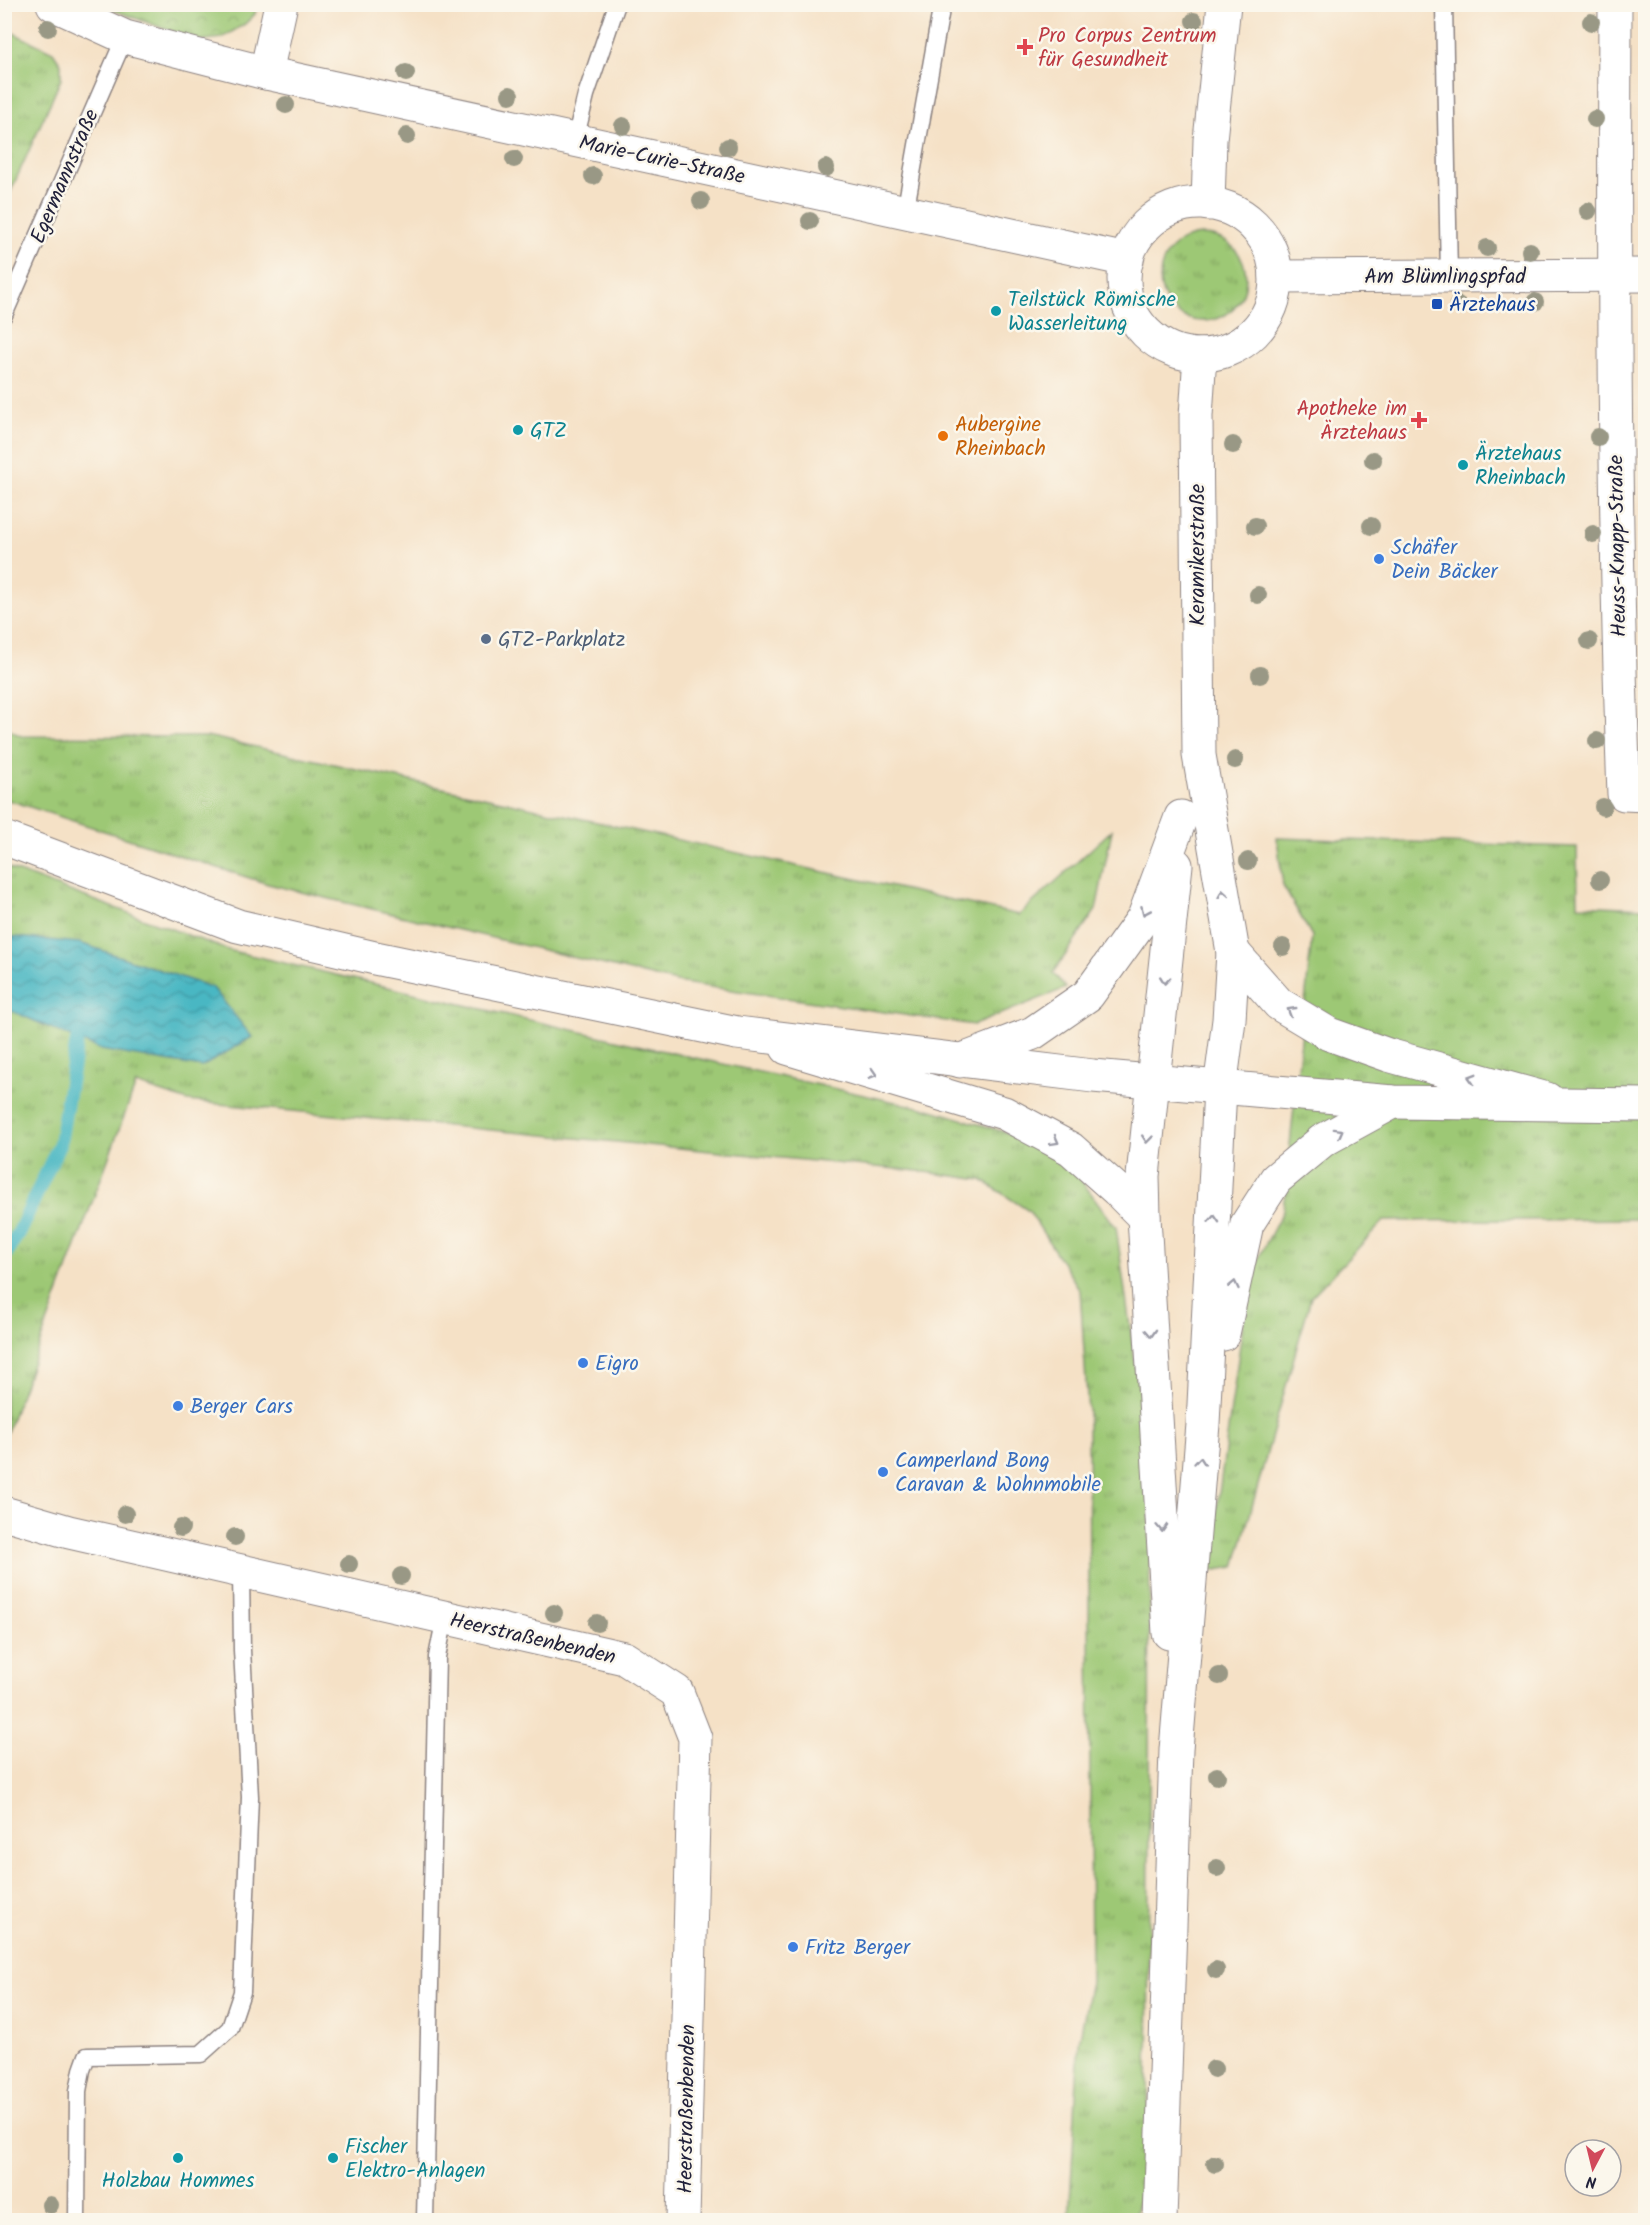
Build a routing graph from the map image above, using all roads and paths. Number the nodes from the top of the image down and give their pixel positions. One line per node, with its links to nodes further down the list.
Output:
1 (53, 4): 8 (street)
2 (281, 4): 9 (street)
3 (617, 4): 10 (lane)
4 (942, 4): 12 (lane)
5 (1224, 4): 11 (street)
6 (1444, 4): 16 (lane)
7 (1616, 4): 14 (street)
8 (125, 37): 9 (street); 17 (lane, Egermannstraße)
9 (266, 73): 10 (street, Marie-Curie-Straße)
10 (575, 140): 12 (street, Marie-Curie-Straße)
11 (1208, 204): 13 (street); 15 (street)
12 (905, 213): 13 (street, Marie-Curie-Straße)
13 (1127, 260): 18 (street)
14 (1630, 275): 16 (street, Am Blümlingspfad); 20 (street, Heuss-Knapp-Straße)
15 (1276, 277): 16 (street, Am Blümlingspfad); 18 (street)
16 (1449, 277)
17 (4, 315)
18 (1200, 355): 19 (street, Keramikerstraße)
19 (1199, 755): 21 (street, Keramikerstraße); 23 (street, Keramikerstraße, one-way to 19)
20 (1646, 795)
21 (1180, 817): 25 (street, one-way to 25); 26 (street, Keramikerstraße, one-way to 26)
22 (4, 838): 24 (street)
23 (1233, 952): 27 (street, Keramikerstraße); 29 (street, one-way to 23)
24 (737, 1032): 25 (street); 31 (street, one-way to 31)
25 (960, 1061): 26 (street)
26 (1153, 1081): 27 (street); 31 (street, Keramikerstraße, one-way to 31)
27 (1220, 1088): 28 (street); 32 (street, Keramikerstraße, one-way to 27)
28 (1393, 1102): 29 (street); 32 (street, one-way to 28)
29 (1569, 1105): 30 (street)
30 (1646, 1105)
31 (1144, 1217): 36 (street, Keramikerstraße, one-way to 36)
32 (1203, 1424): 36 (street, one-way to 32)
33 (4, 1513): 34 (street, Heerstraßenbenden)
34 (241, 1571): 35 (street, Heerstraßenbenden); 37 (lane)
35 (445, 1617): 38 (lane); 39 (street, Heerstraßenbenden)
36 (1176, 1750): 40 (street)
37 (77, 2220)
38 (425, 2220)
39 (683, 2220)
40 (1160, 2220)

